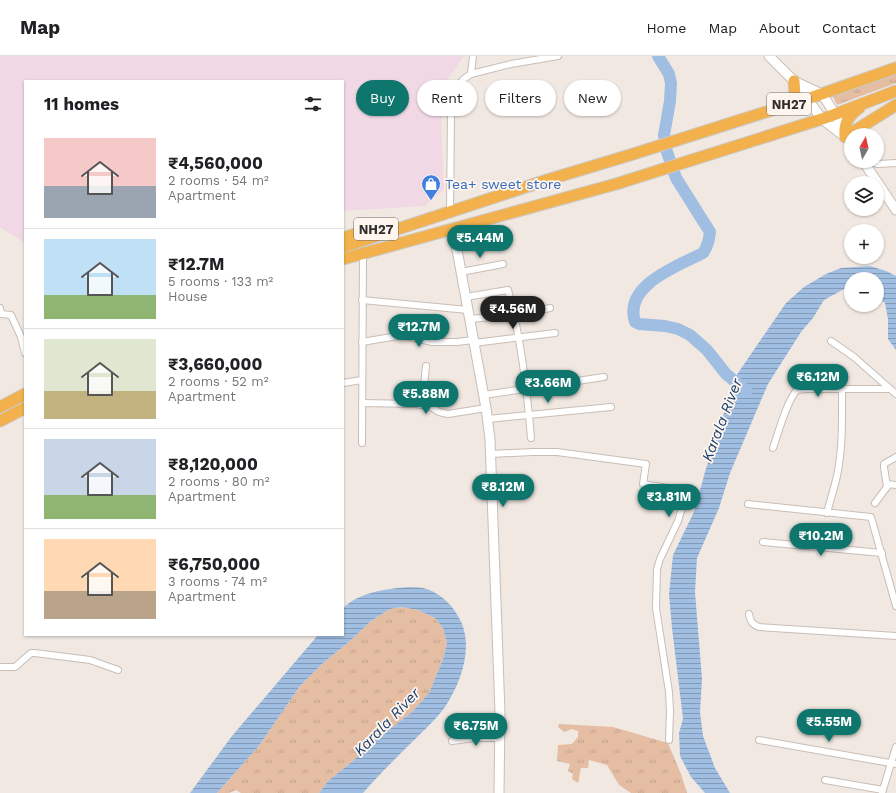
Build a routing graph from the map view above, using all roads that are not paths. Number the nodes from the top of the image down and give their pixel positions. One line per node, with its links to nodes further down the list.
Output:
1 (473, 56): 5 (street)
2 (558, 56): 5 (street)
3 (769, 56): 6 (street)
4 (896, 68): 8 (highway, NH27)
5 (472, 74): 26 (street)
6 (794, 80): 8 (street); 9 (street); 11 (highway)
7 (896, 91): 10 (highway, NH27)
8 (822, 94): 9 (highway, NH27); 13 (street)
9 (806, 99): 11 (highway, NH27); 14 (street)
10 (868, 102): 13 (highway, NH27); 15 (highway)
11 (790, 104): 26 (highway, NH27)
12 (896, 105): 16 (highway)
13 (835, 114): 14 (highway, NH27); 17 (street)
14 (822, 119): 18 (street); 28 (highway, NH27)
15 (845, 128)
16 (865, 128)
17 (844, 133)
18 (844, 138)
19 (896, 163): 20 (street)
20 (884, 164)
21 (868, 168): 23 (street)
22 (876, 168): 23 (street)
23 (873, 176)
24 (884, 192): 25 (street)
25 (896, 210)
26 (450, 212): 27 (highway, NH27); 28 (highway)
27 (410, 225): 29 (highway, NH27); 30 (highway, NH27)
28 (453, 228): 31 (highway, NH27); 34 (street)
29 (344, 238)
30 (344, 247)
31 (363, 253): 32 (highway, NH27); 36 (street)
32 (344, 259)
33 (503, 264): 34 (street)
34 (461, 272): 35 (street)
35 (466, 297): 39 (street); 40 (street)
36 (362, 300): 39 (street); 45 (street)
37 (0, 308): 46 (street)
38 (550, 308): 40 (street)
39 (469, 314): 40 (street); 43 (street)
40 (515, 315): 42 (street)
41 (555, 333): 42 (street)
42 (519, 338): 43 (street); 52 (street)
43 (474, 341): 45 (street); 56 (street)
44 (831, 341): 53 (street)
45 (362, 342): 49 (street)
46 (24, 349)
47 (426, 366): 58 (street)
48 (604, 377): 52 (street)
49 (362, 380): 50 (street); 57 (street)
50 (344, 383)
51 (842, 388): 53 (street); 68 (street); 75 (street)
52 (527, 389): 56 (street); 63 (street)
53 (890, 389): 54 (street)
54 (896, 394)
55 (24, 395): 59 (highway)
56 (484, 395): 61 (street)
57 (362, 403): 58 (street); 67 (street)
58 (422, 405): 61 (street)
59 (0, 407)
60 (611, 407): 63 (street)
61 (486, 408): 64 (street)
62 (24, 409): 65 (highway)
63 (529, 415): 64 (street); 66 (street)
64 (488, 419): 69 (street)
65 (0, 421)
66 (531, 438)
67 (362, 443)
68 (774, 448)
69 (491, 454): 83 (street); 85 (street)
70 (896, 457): 71 (street)
71 (887, 484): 72 (street); 73 (street)
72 (896, 485)
73 (875, 503)
74 (748, 504): 75 (street)
75 (827, 513): 77 (street)
76 (763, 542): 77 (street)
77 (882, 553): 78 (street)
78 (896, 606)
79 (749, 614): 80 (street)
80 (896, 636)
81 (0, 667): 82 (street)
82 (118, 670)
83 (500, 738): 84 (street); 91 (street)
84 (452, 740)
85 (669, 740)
86 (759, 740): 88 (street)
87 (896, 748): 88 (street)
88 (894, 763): 90 (street)
89 (825, 780): 90 (street)
90 (883, 792)
91 (499, 793)

